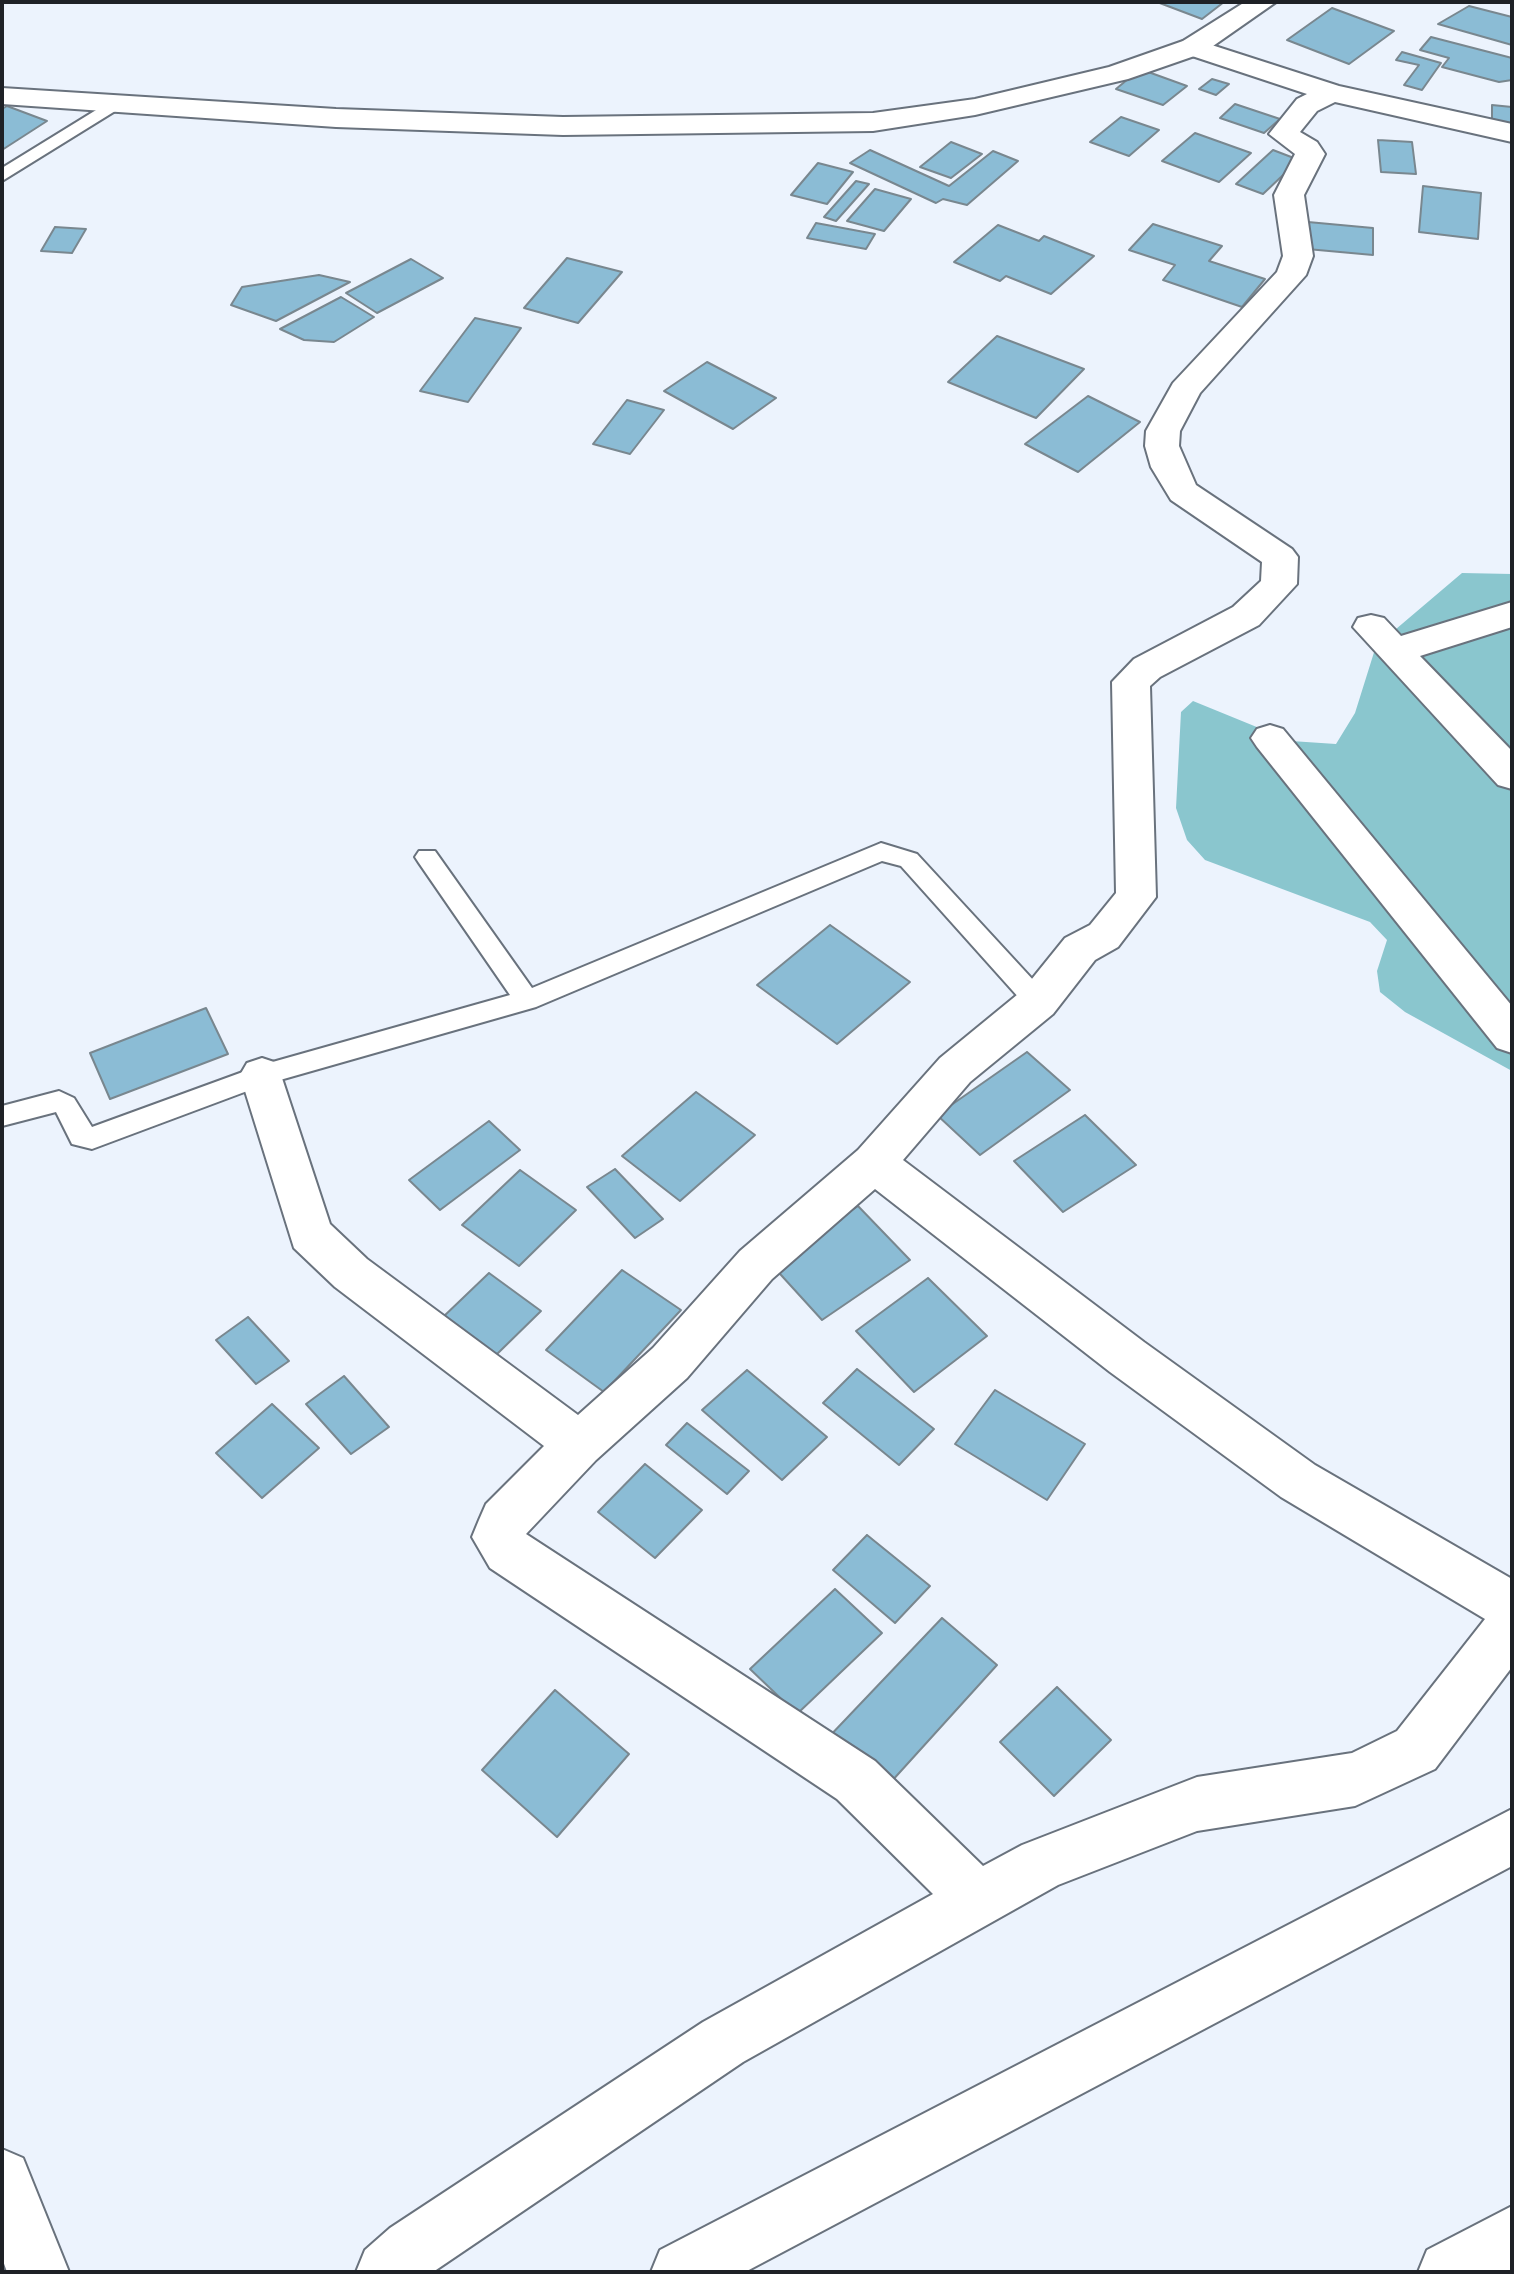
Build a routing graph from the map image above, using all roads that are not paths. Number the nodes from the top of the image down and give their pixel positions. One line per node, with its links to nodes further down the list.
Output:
1 (1263, 2): 2 (street)
2 (1193, 47): 3 (street); 5 (street)
3 (1332, 93): 6 (street); 15 (street)
4 (2, 96): 5 (street)
5 (114, 104): 7 (lane)
6 (1512, 133)
7 (2, 176)
8 (1512, 614): 10 (street)
9 (1512, 637): 10 (street)
10 (1393, 649): 12 (street)
11 (1270, 738): 16 (street)
12 (1512, 775)
13 (427, 857): 14 (lane)
14 (527, 1000): 15 (lane); 17 (lane)
15 (1038, 1002): 19 (street)
16 (1512, 1036)
17 (262, 1075): 18 (lane); 20 (street)
18 (2, 1116)
19 (874, 1163): 20 (street); 21 (street)
20 (579, 1444): 24 (street)
21 (1512, 1607)
22 (1512, 1626): 24 (street)
23 (1512, 1836): 29 (street)
24 (980, 1901): 28 (street)
25 (2, 2179): 27 (street)
26 (1512, 2236): 30 (street)
27 (38, 2272)
28 (387, 2272)
29 (682, 2272)
30 (1450, 2272)

